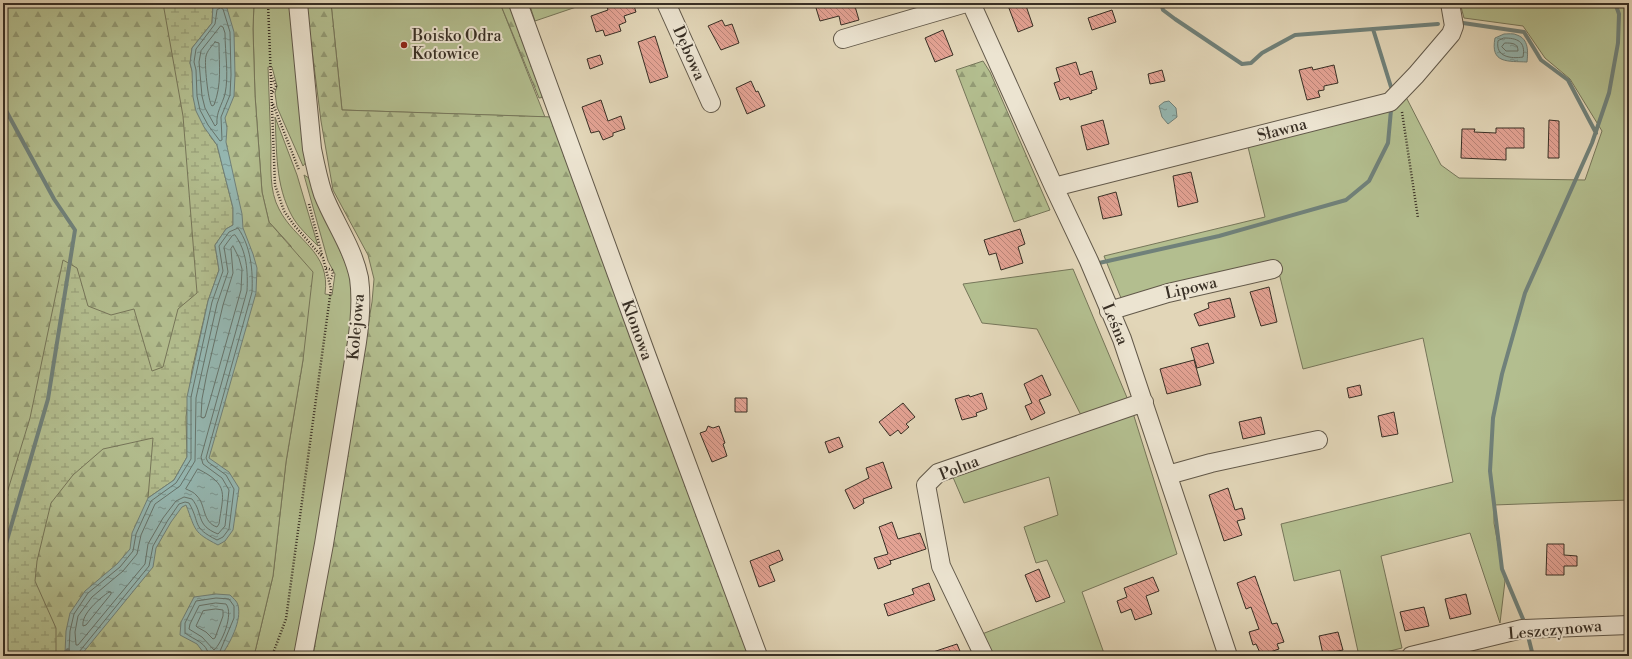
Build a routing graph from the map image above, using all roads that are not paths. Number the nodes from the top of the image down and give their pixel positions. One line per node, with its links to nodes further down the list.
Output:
1 (298, 3): 16 (street, Kolejowa)
2 (518, 3): 17 (street, Klonowa)
3 (666, 3): 8 (street, Dębowa)
4 (966, 3): 7 (street)
5 (971, 3): 9 (street, Leśna)
6 (1450, 3): 9 (street, Sławna)
7 (843, 39)
8 (711, 103)
9 (1054, 187): 11 (street, Leśna)
10 (1274, 269): 11 (street, Lipowa)
11 (1109, 311): 12 (street, Leśna)
12 (1144, 402): 14 (street, Leśna); 18 (street, Polna)
13 (1318, 440): 14 (street)
14 (1168, 475): 19 (street, Leśna)
15 (1629, 624): 20 (street, Leszczynowa)
16 (303, 656)
17 (758, 656)
18 (984, 656)
19 (1228, 656)
20 (1411, 656)

